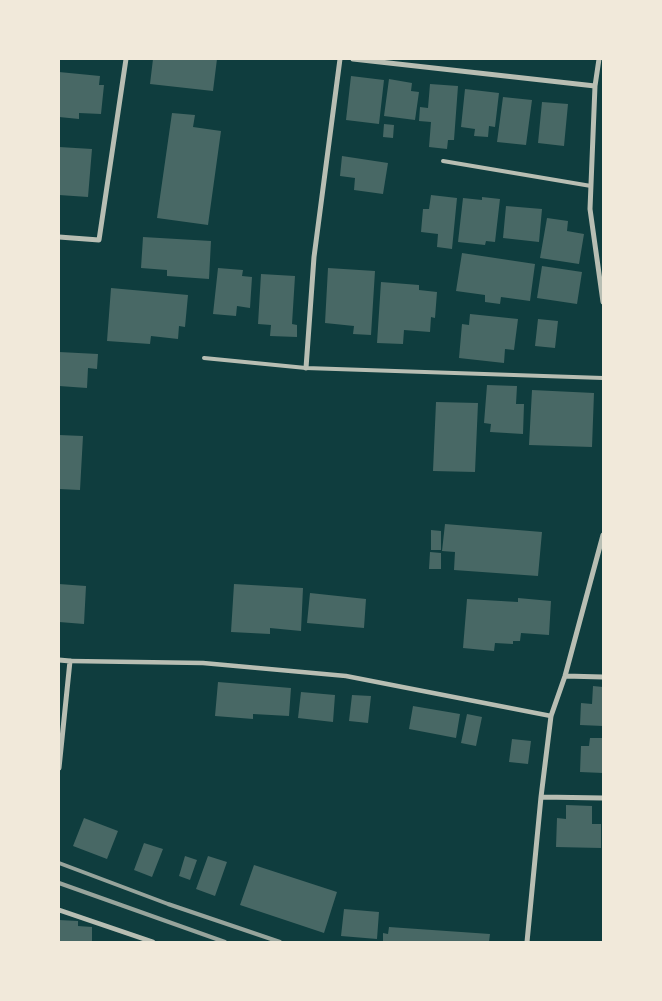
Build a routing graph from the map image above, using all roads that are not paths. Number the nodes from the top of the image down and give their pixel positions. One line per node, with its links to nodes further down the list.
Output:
1 (126, 59): 8 (street)
2 (340, 59): 11 (street)
3 (353, 59): 5 (street)
4 (599, 59): 5 (street)
5 (595, 86): 7 (street)
6 (443, 161): 7 (lane)
7 (591, 186): 9 (street)
8 (59, 237)
9 (603, 302)
10 (204, 358): 11 (lane)
11 (306, 368): 12 (lane)
12 (603, 378)
13 (603, 535): 16 (street)
14 (59, 660): 15 (street)
15 (70, 661): 18 (street); 19 (street)
16 (565, 676): 17 (street); 18 (street)
17 (603, 677)
18 (551, 716): 20 (street)
19 (59, 768)
20 (541, 797): 21 (street); 24 (street)
21 (603, 798)
22 (59, 910): 23 (street)
23 (153, 942)
24 (527, 942)

